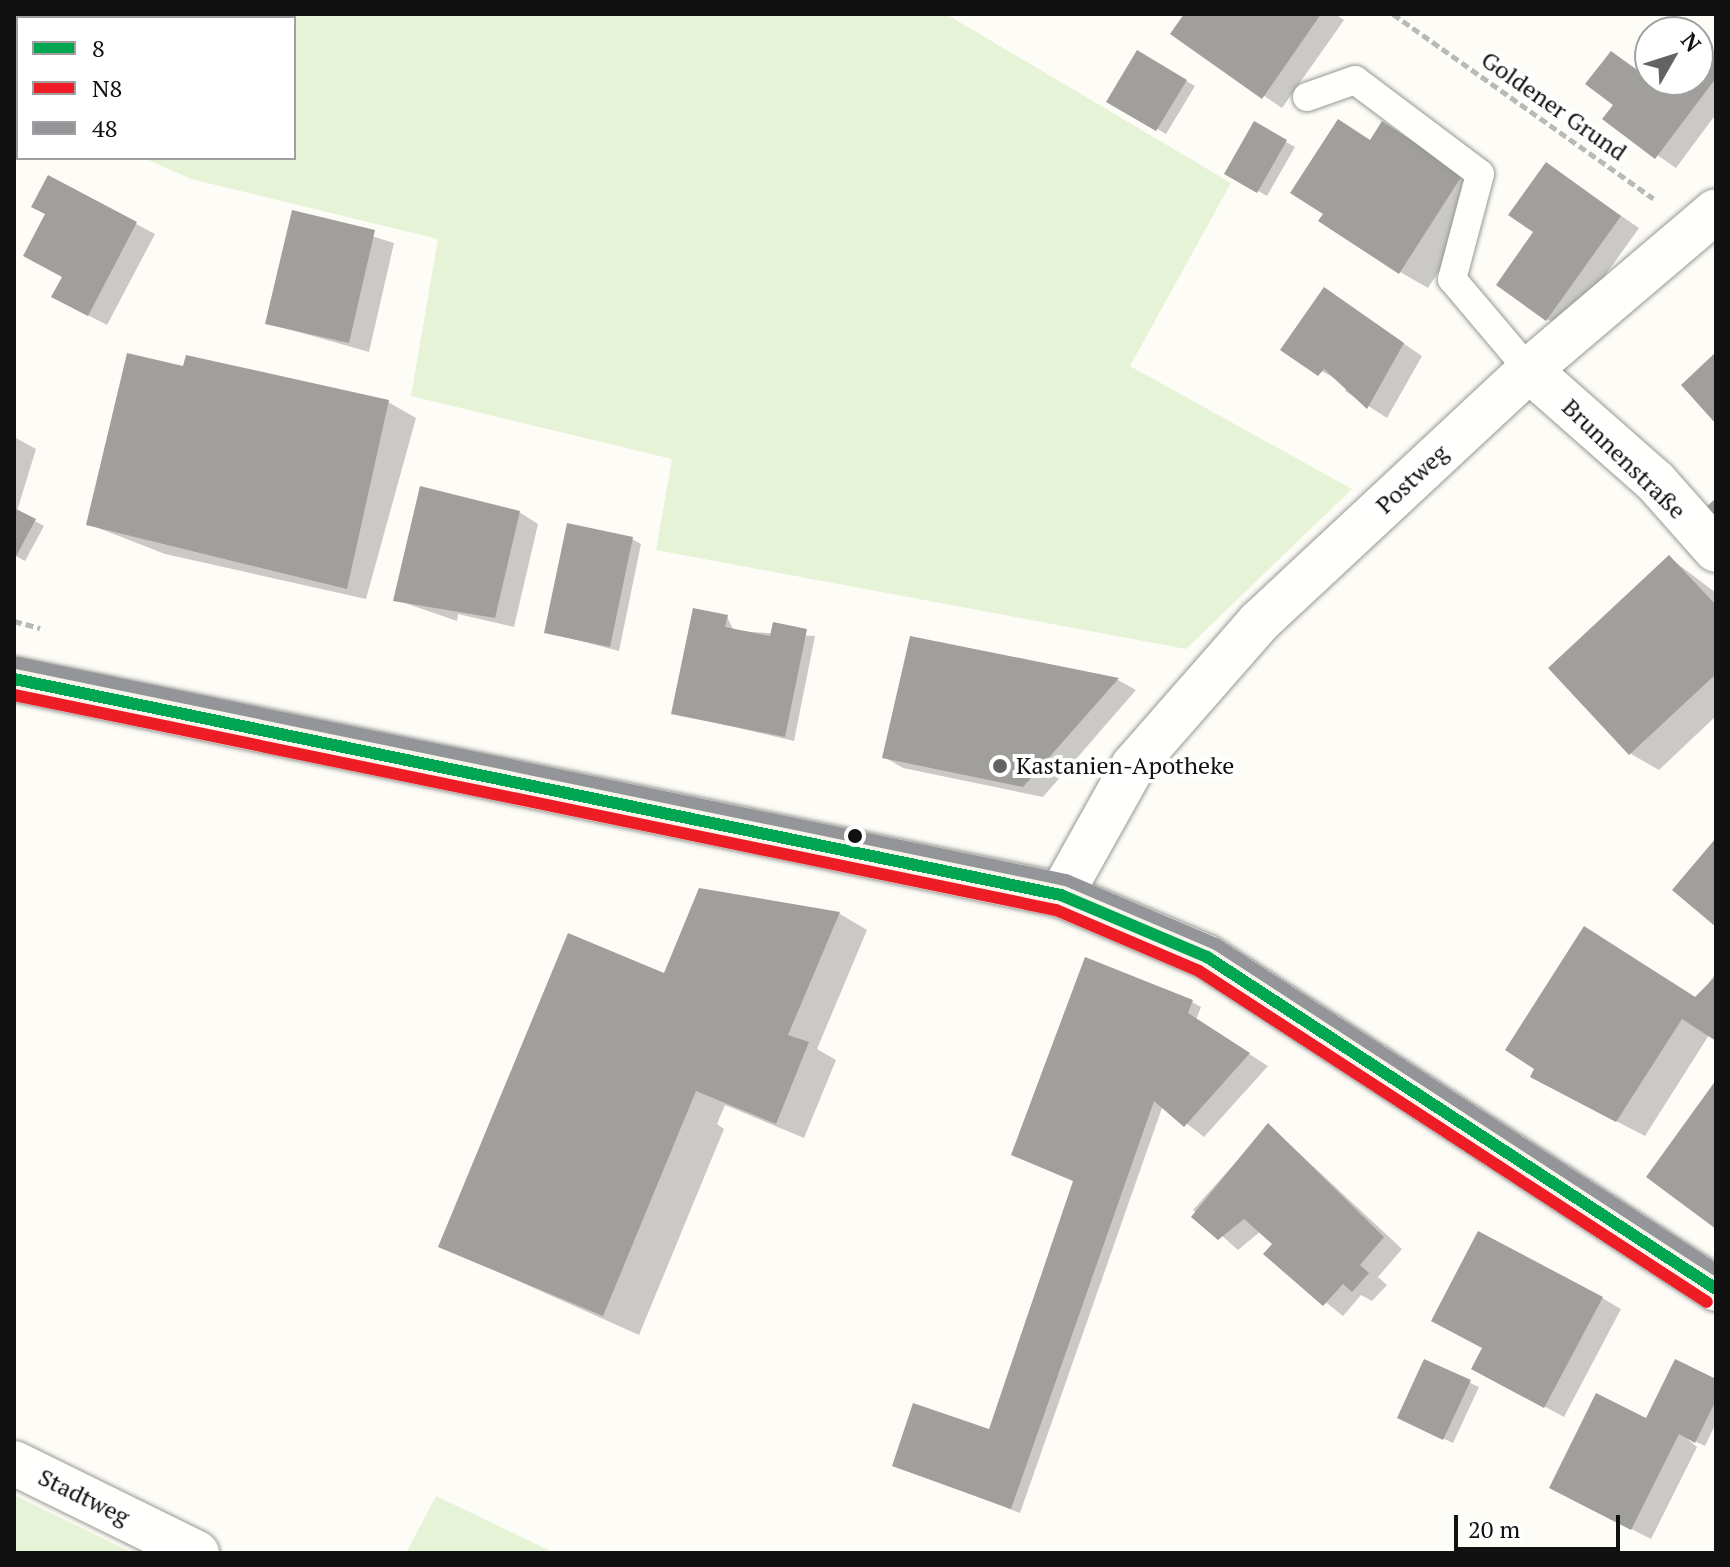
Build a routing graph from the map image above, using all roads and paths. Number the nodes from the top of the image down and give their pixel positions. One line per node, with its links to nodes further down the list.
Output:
1 (1393, 14): 3 (path, Goldener Grund)
2 (1307, 97): 4 (lane)
3 (1704, 220): 4 (street, Postweg)
4 (1529, 370): 5 (street, Brunnenstraße); 7 (street, Postweg)
5 (1716, 550)
6 (14, 679): 7 (main road)
7 (1061, 895): 8 (main road)
8 (1716, 1289)
9 (14, 1463): 10 (street, Stadtweg)
10 (197, 1553)

